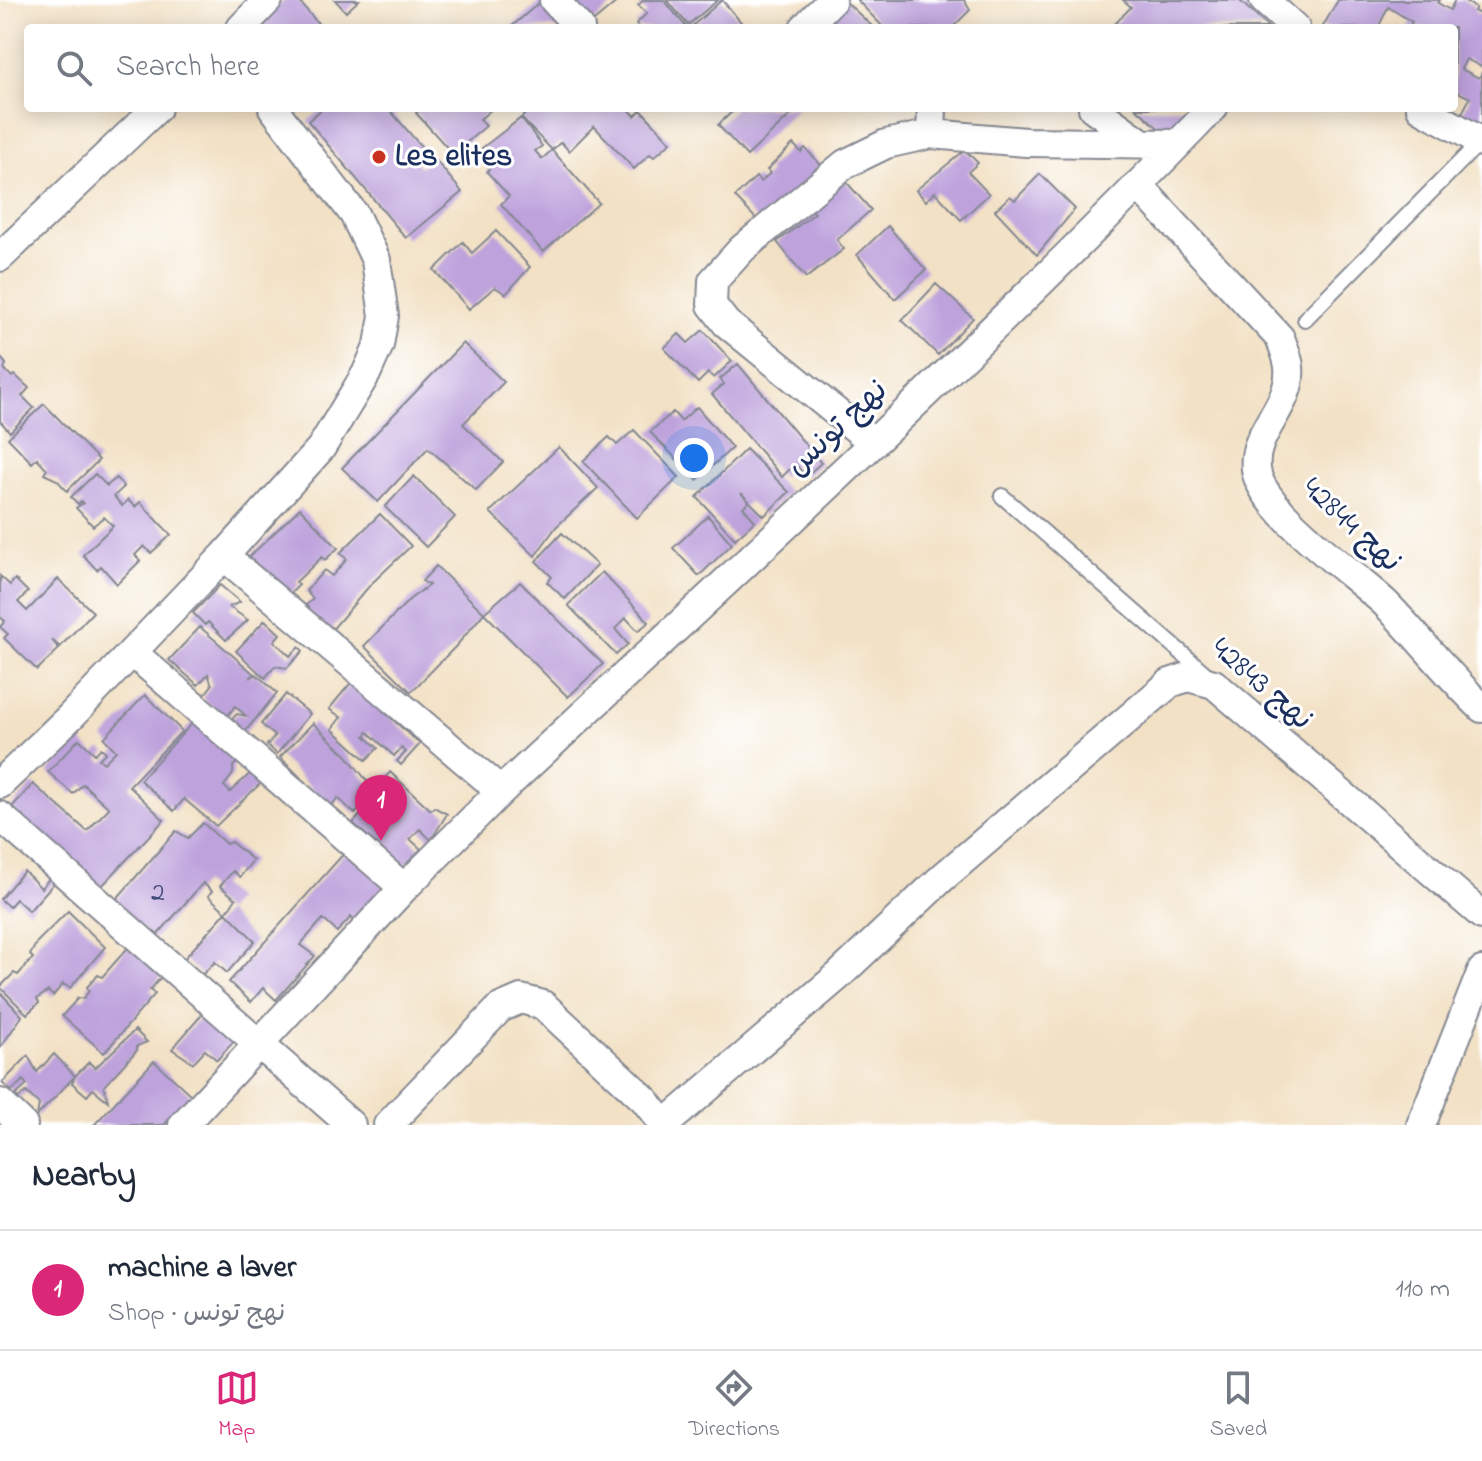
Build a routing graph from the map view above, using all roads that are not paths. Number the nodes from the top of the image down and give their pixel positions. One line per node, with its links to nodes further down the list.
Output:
1 (268, 0): 5 (street)
2 (554, 0): 6 (street)
3 (832, 0): 7 (street)
4 (1264, 0): 8 (street)
5 (245, 24)
6 (576, 24)
7 (808, 24)
8 (1290, 24)
9 (153, 112): 19 (street)
10 (276, 112): 23 (street)
11 (1099, 112): 16 (street)
12 (1209, 112): 17 (street, نهج تونس)
13 (1428, 112): 15 (street)
14 (931, 121): 16 (street); 21 (street)
15 (1482, 141): 20 (lane)
16 (1143, 144): 17 (street)
17 (1178, 144): 18 (street, نهج تونس)
18 (1138, 185): 21 (street, نهج تونس); 25 (street, نهج 42844)
19 (0, 257)
20 (1305, 319)
21 (874, 443): 27 (street, نهج تونس)
22 (1002, 496): 30 (lane, نهج 42843)
23 (224, 556): 24 (street); 27 (street)
24 (132, 652): 26 (street); 29 (street)
25 (1482, 708)
26 (5, 769)
27 (501, 791): 29 (street, نهج تونس)
28 (0, 816): 32 (street)
29 (404, 888): 32 (street, نهج تونس)
30 (1482, 915): 38 (street)
31 (1482, 971): 39 (street)
32 (259, 1043): 35 (street, نهج تونس); 36 (street)
33 (0, 1103): 34 (street)
34 (23, 1125)
35 (183, 1125)
36 (351, 1125)
37 (388, 1125): 38 (street)
38 (664, 1125)
39 (1421, 1125)

